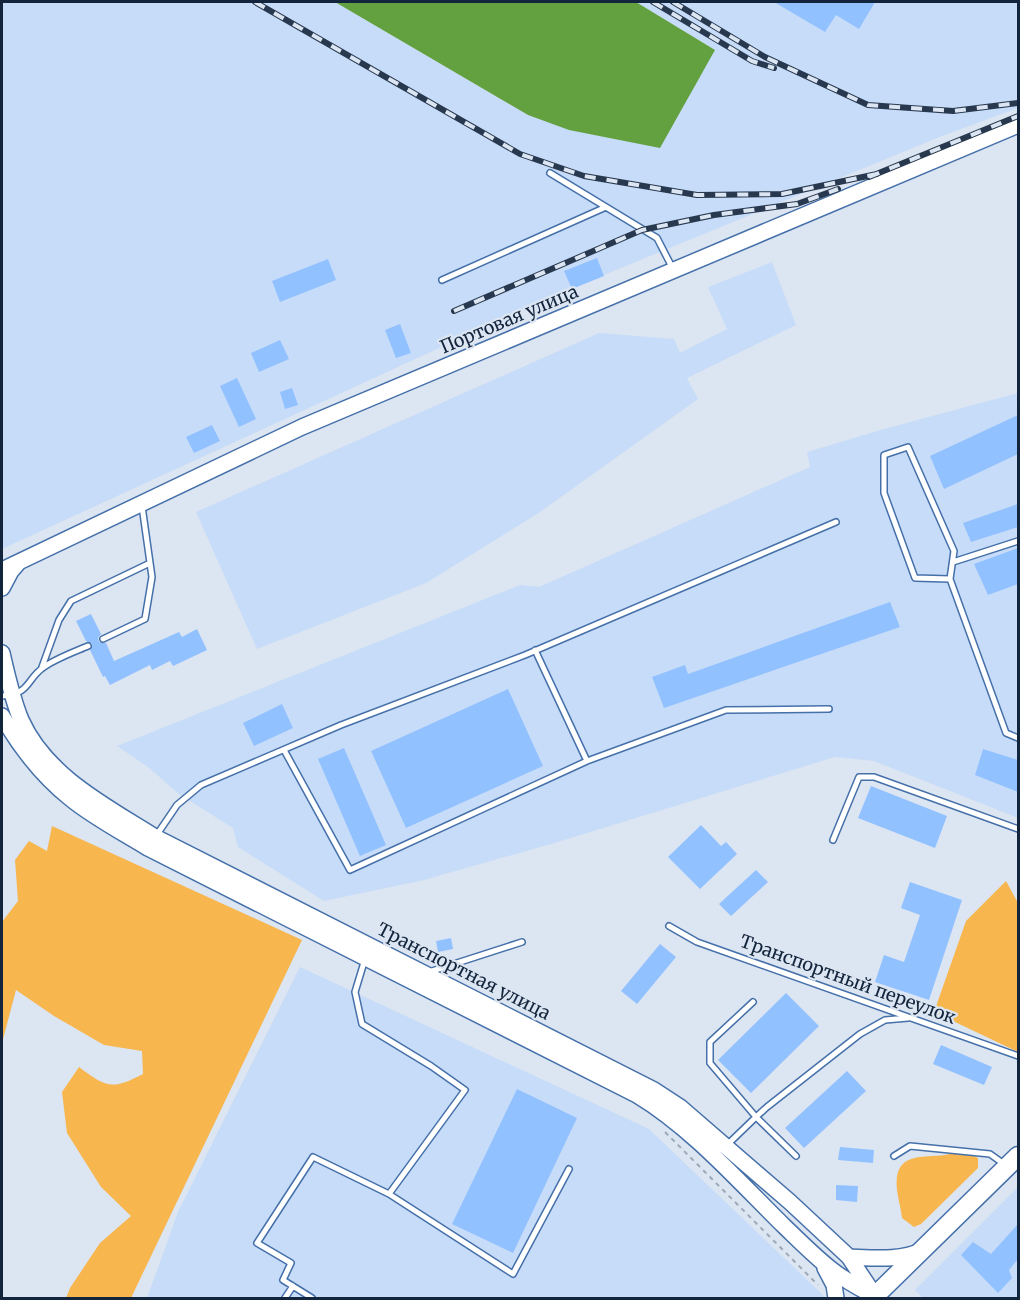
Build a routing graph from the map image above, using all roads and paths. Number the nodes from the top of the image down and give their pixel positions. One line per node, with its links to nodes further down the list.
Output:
1 (1018, 125): 4 (main road, Портовая улица)
2 (550, 173): 3 (lane)
3 (606, 207): 4 (lane); 5 (lane)
4 (674, 270): 6 (main road, Портовая улица)
5 (442, 280)
6 (142, 504): 9 (main road, Портовая улица); 10 (lane)
7 (836, 522): 17 (lane)
8 (1018, 541): 11 (lane)
9 (20, 561): 12 (main road, Портовая улица); 14 (main road)
10 (150, 562): 15 (lane); 19 (lane)
11 (953, 562): 13 (lane); 13 (lane)
12 (2, 570)
13 (950, 579): 23 (lane)
14 (2, 588)
15 (103, 639)
16 (88, 646): 19 (lane)
17 (536, 650): 24 (lane); 25 (lane)
18 (2, 653): 20 (main road, Транспортная улица)
19 (42, 667): 20 (lane)
20 (7, 695): 28 (main road, Транспортная улица)
21 (829, 709): 25 (lane)
22 (2, 716): 28 (main road, Транспортная улица)
23 (1018, 738)
24 (284, 750): 25 (lane); 28 (lane)
25 (587, 761)
26 (1018, 829): 27 (lane)
27 (833, 840)
28 (152, 842): 31 (main road, Транспортная улица); 32 (main road, Транспортная улица)
29 (669, 926): 34 (lane, Транспортный переулок)
30 (522, 942): 32 (lane)
31 (366, 958): 32 (main road, Транспортная улица); 43 (lane)
32 (422, 979): 38 (main road, Транспортная улица); 46 (main road, Транспортная улица)
33 (753, 1002): 36 (lane)
34 (913, 1018): 35 (lane, Транспортный переулок); 36 (lane)
35 (1018, 1056)
36 (756, 1118): 38 (lane); 39 (lane)
37 (663, 1131): 48 (path)
38 (726, 1146): 45 (main road, Транспортная улица)
39 (796, 1156)
40 (894, 1156): 41 (lane)
41 (1013, 1162): 44 (main road)
42 (569, 1169): 43 (lane)
43 (389, 1194): 47 (lane)
44 (925, 1250): 45 (main road); 49 (main road)
45 (849, 1257): 49 (main road, Транспортная улица)
46 (824, 1266): 49 (main road, Транспортная улица); 52 (main road, Транспортная улица)
47 (293, 1286): 50 (lane); 51 (lane)
48 (820, 1289)
49 (874, 1297)
50 (285, 1299)
51 (312, 1299)
52 (836, 1299)

